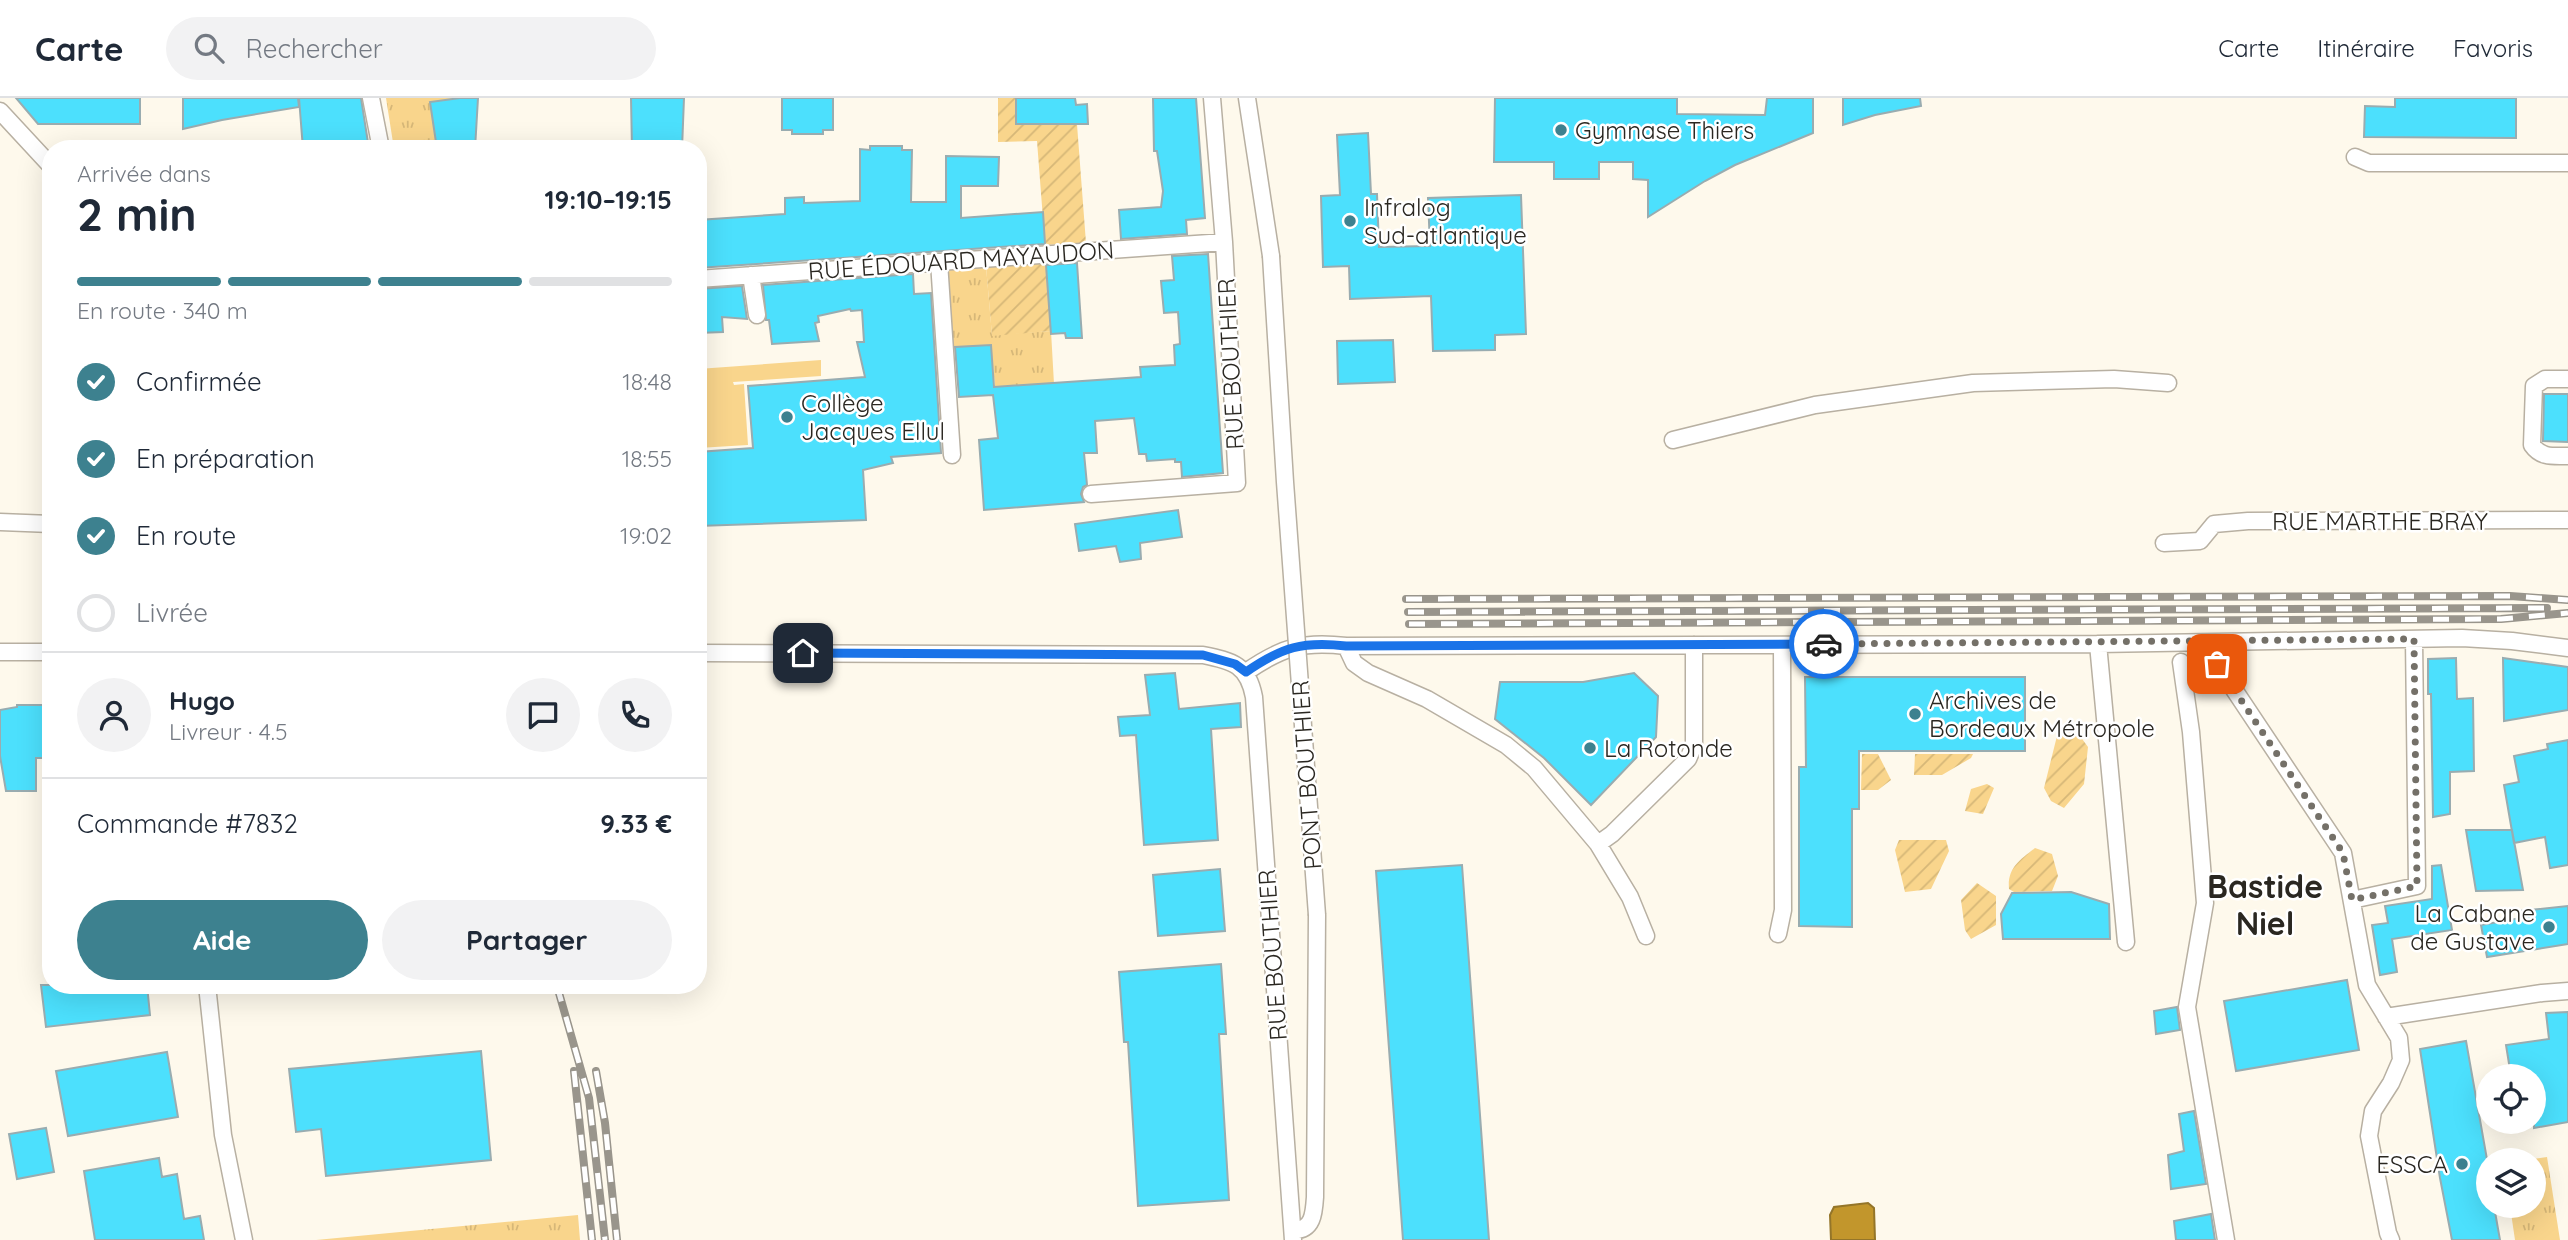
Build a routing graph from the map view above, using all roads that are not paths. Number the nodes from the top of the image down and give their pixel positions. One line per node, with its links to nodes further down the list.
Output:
1 (371, 98): 5 (street)
2 (1212, 98): 9 (street, RUE BOUTHIER)
3 (1247, 98): 44 (street, PONT BOUTHIER, bridge)
4 (0, 111): 6 (street)
5 (379, 140)
6 (42, 156)
7 (2355, 157): 8 (street)
8 (2568, 163)
9 (1224, 242): 10 (street, RUE ÉDOUARD MAYAUDON); 19 (street, RUE BOUTHIER)
10 (939, 262): 11 (street, RUE ÉDOUARD MAYAUDON); 17 (street)
11 (751, 275): 12 (street, RUE ÉDOUARD MAYAUDON); 13 (street)
12 (707, 278)
13 (758, 315)
14 (2568, 379): 18 (street)
15 (2168, 383): 16 (street)
16 (1673, 440)
17 (952, 455)
18 (2568, 456)
19 (1091, 494)
20 (2568, 520): 23 (street, RUE MARTHE BRAY)
21 (0, 522): 22 (street)
22 (42, 524)
23 (2164, 543)
24 (2414, 639): 25 (street); 29 (street); 37 (street)
25 (2098, 644): 27 (street); 40 (street)
26 (1694, 645): 27 (street); 28 (street); 36 (street)
27 (1782, 645): 38 (street)
28 (1346, 646): 35 (street); 36 (street)
29 (2568, 648)
30 (0, 652): 31 (street)
31 (42, 652)
32 (707, 653): 35 (street)
33 (2181, 662): 46 (street)
34 (2217, 664): 37 (street)
35 (1246, 672): 44 (street, RUE BOUTHIER)
36 (1598, 844): 39 (street)
37 (2352, 900): 43 (street)
38 (1778, 934)
39 (1646, 936)
40 (2126, 942)
41 (2568, 991): 43 (street)
42 (208, 994): 45 (street)
43 (2386, 1017): 47 (street)
44 (1293, 1235)
45 (244, 1240)
46 (2227, 1240)
47 (2391, 1240)

